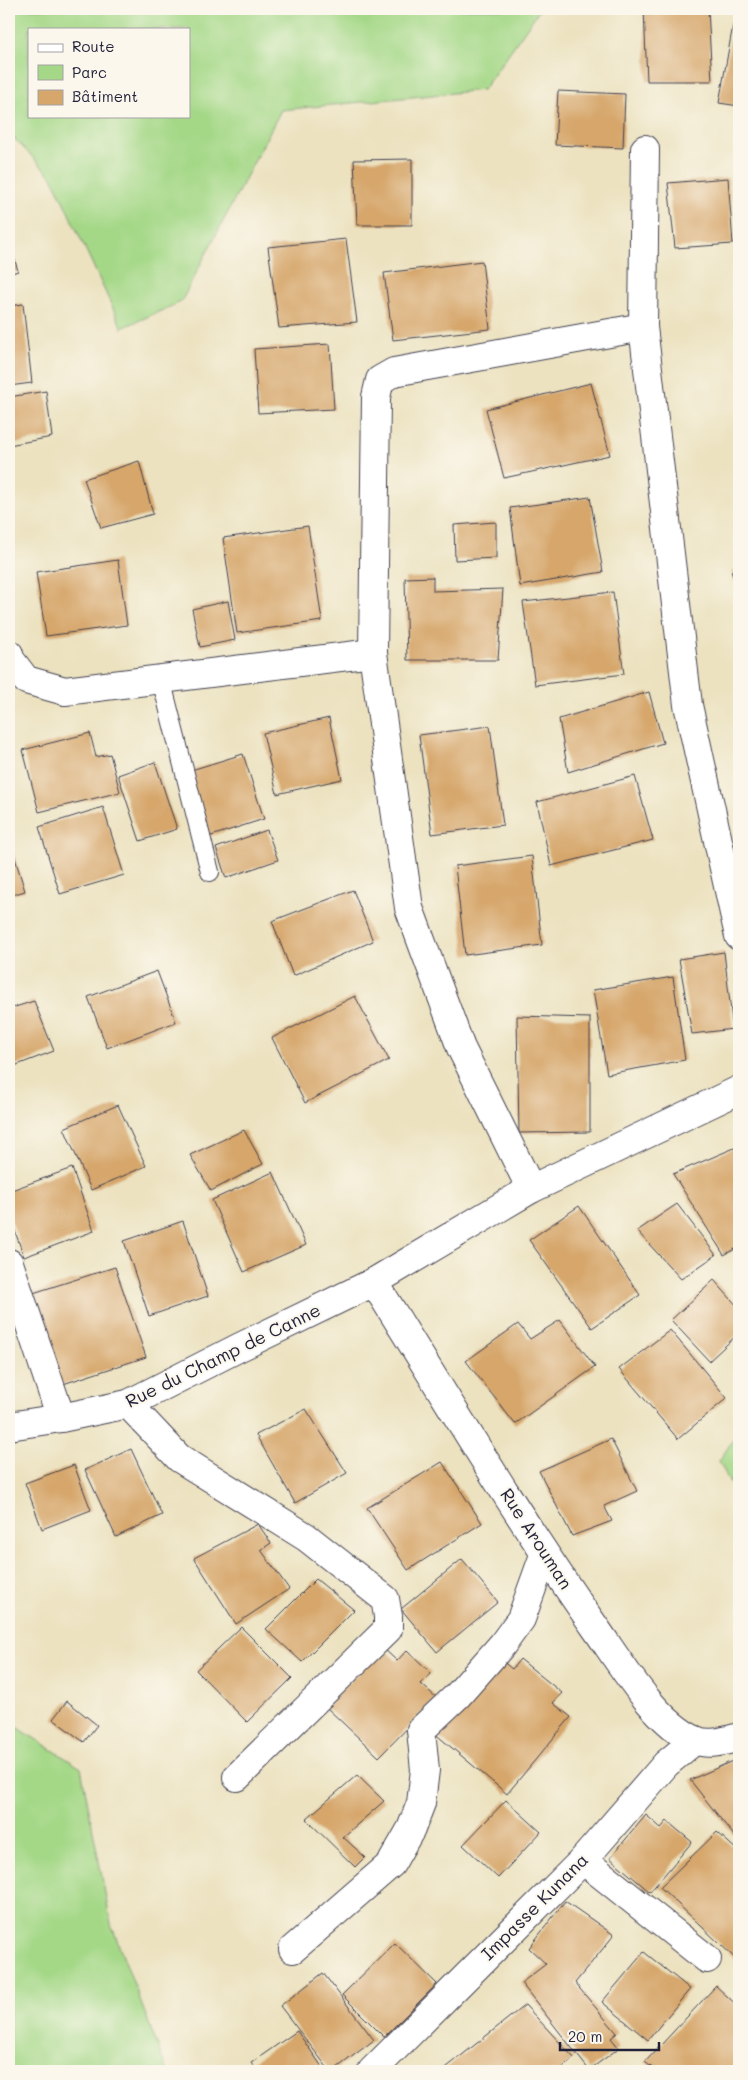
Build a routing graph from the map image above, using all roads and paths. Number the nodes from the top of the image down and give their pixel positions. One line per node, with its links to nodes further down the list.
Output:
1 (646, 149): 2 (street)
2 (643, 327): 3 (street); 7 (street)
3 (373, 653): 5 (street); 9 (street)
4 (9, 654): 5 (street)
5 (161, 679): 6 (lane)
6 (210, 872)
7 (739, 936)
8 (739, 1090): 9 (street, Rue du Champ de Canne)
9 (531, 1189): 11 (street, Rue du Champ de Canne)
10 (9, 1263): 13 (street)
11 (374, 1282): 12 (street, Rue du Champ de Canne); 15 (street, Rue Arouman)
12 (128, 1404): 13 (street, Rue du Champ de Canne); 18 (street)
13 (61, 1418): 14 (street, Rue du Champ de Canne)
14 (9, 1426)
15 (544, 1555): 17 (street, Rue Arouman); 20 (street)
16 (739, 1737): 17 (street)
17 (695, 1740): 19 (street, Impasse Kunana)
18 (237, 1777)
19 (583, 1860): 21 (street); 22 (street, Impasse Kunana)
20 (293, 1949)
21 (707, 1959)
22 (372, 2071)

